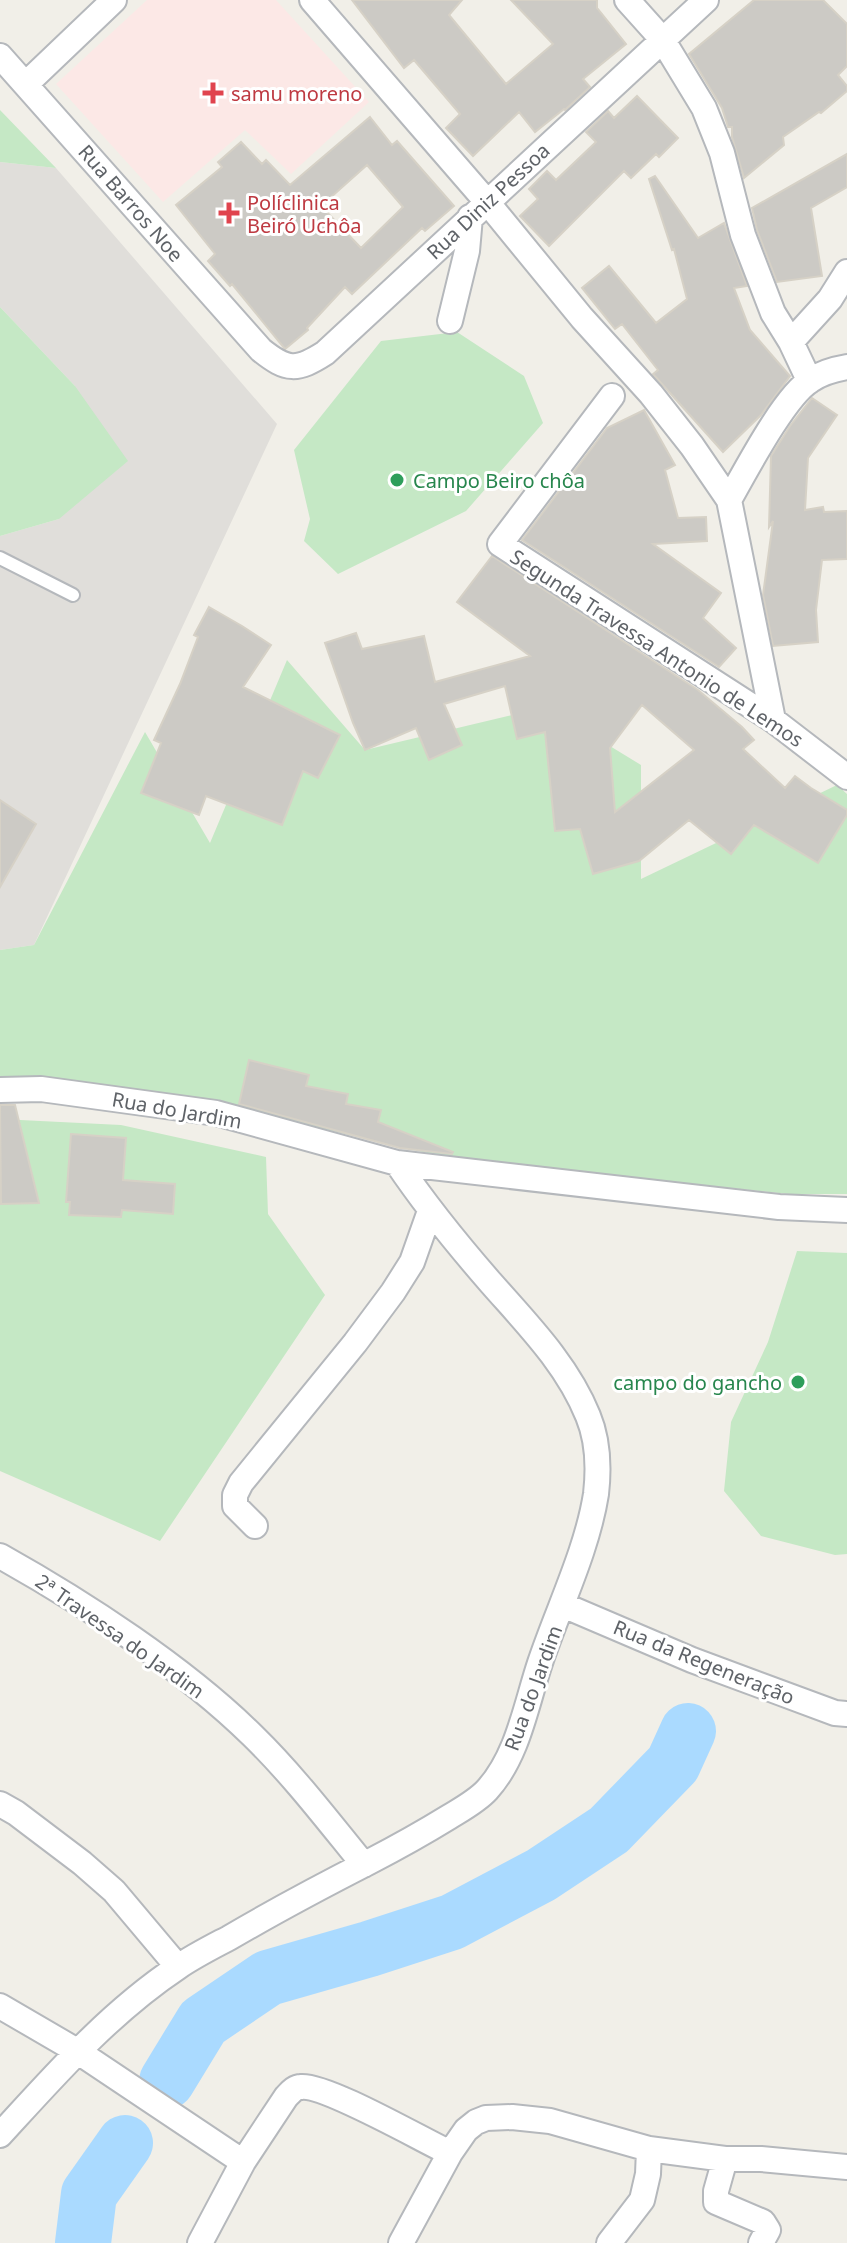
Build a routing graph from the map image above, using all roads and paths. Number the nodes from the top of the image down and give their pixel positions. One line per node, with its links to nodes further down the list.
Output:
1 (114, 0): 7 (street)
2 (312, 0): 8 (street)
3 (627, 0): 5 (street)
4 (706, 0): 5 (street, Rua Diniz Pessoa)
5 (662, 39): 8 (street, Rua Diniz Pessoa); 11 (street)
6 (0, 56): 7 (street, Rua Barros Noe)
7 (26, 84): 12 (street, Rua Barros Noe)
8 (478, 210): 10 (street); 12 (street, Rua Diniz Pessoa); 16 (street)
9 (847, 272): 11 (street)
10 (450, 321)
11 (791, 342): 14 (street)
12 (261, 350)
13 (847, 367): 14 (street)
14 (809, 380): 16 (street)
15 (612, 396): 19 (street, Segunda Travessa Antonio de Lemos)
16 (729, 500): 19 (street)
17 (0, 558): 18 (lane)
18 (73, 595)
19 (773, 720): 20 (street, Segunda Travessa Antonio de Lemos)
20 (847, 777)
21 (0, 1090): 22 (street, Rua do Jardim)
22 (397, 1163): 23 (street, Rua do Jardim); 24 (street, Rua do Jardim)
23 (847, 1210)
24 (430, 1211): 25 (street); 27 (street, Rua do Jardim)
25 (255, 1526)
26 (0, 1556): 30 (street, 2ª Travessa do Jardim)
27 (563, 1605): 28 (street, Rua da Regeneração); 30 (street, Rua do Jardim)
28 (847, 1714)
29 (0, 1804): 31 (street)
30 (364, 1865): 31 (street, Rua do Jardim)
31 (178, 1967): 33 (street, Rua do Jardim)
32 (0, 2006): 33 (street)
33 (77, 2051): 34 (street, Rua do Jardim); 38 (street)
34 (0, 2135)
35 (649, 2149): 36 (street); 37 (street); 42 (street)
36 (450, 2153): 38 (street); 41 (street)
37 (725, 2159): 39 (street); 43 (street)
38 (243, 2162): 40 (street)
39 (847, 2167)
40 (200, 2243)
41 (401, 2243)
42 (609, 2243)
43 (761, 2243)

